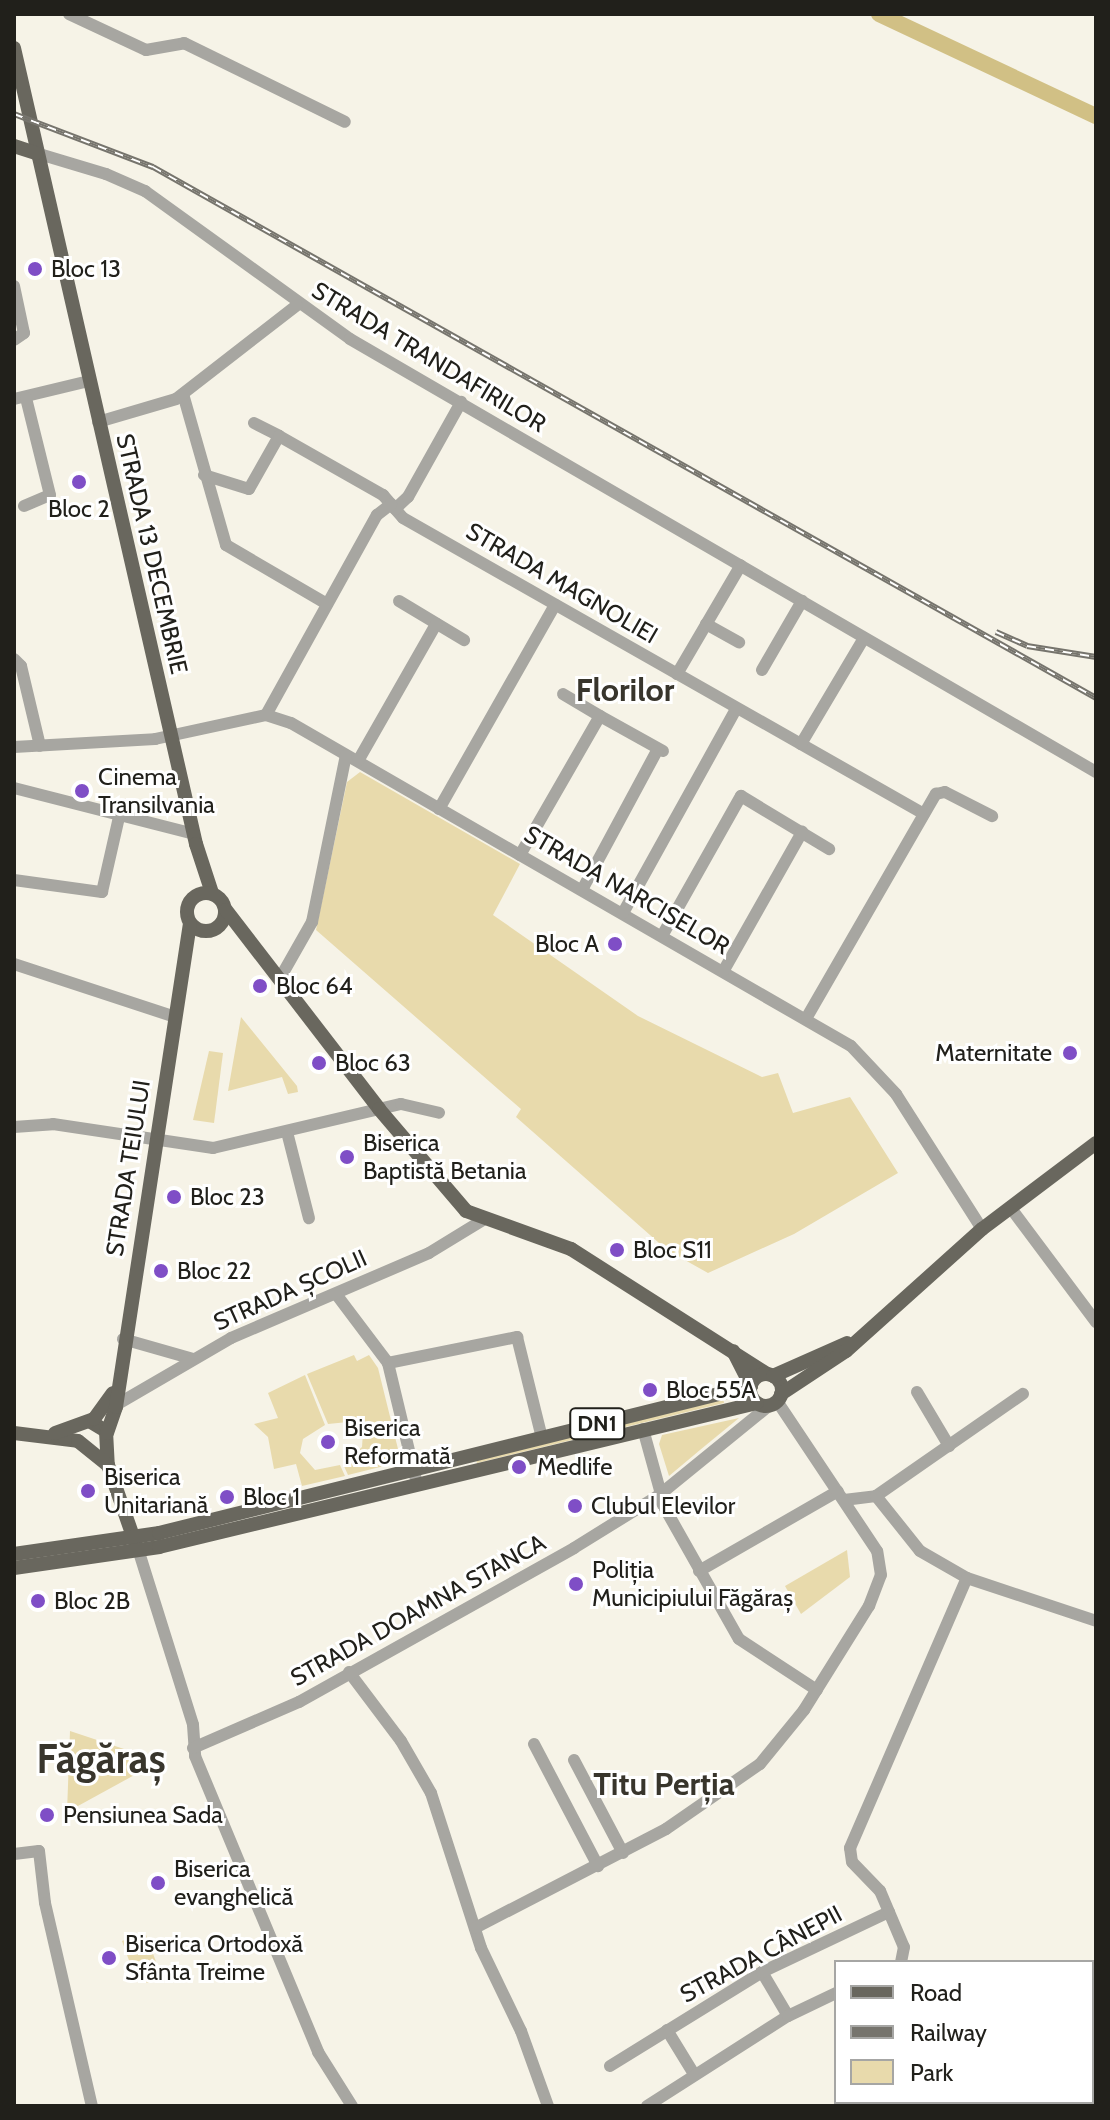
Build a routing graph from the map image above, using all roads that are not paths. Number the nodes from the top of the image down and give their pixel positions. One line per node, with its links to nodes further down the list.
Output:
1 (69, 14): 3 (street)
2 (14, 48): 5 (main road, STRADA 13 DECEMBRIE)
3 (345, 122)
4 (14, 146): 5 (main road)
5 (36, 153): 7 (street, STRADA TRANDAFIRILOR); 9 (main road, STRADA 13 DECEMBRIE)
6 (14, 286): 8 (street)
7 (297, 305): 10 (street); 12 (street, STRADA TRANDAFIRILOR)
8 (14, 340)
9 (89, 381): 11 (street); 13 (main road, STRADA 13 DECEMBRIE)
10 (183, 394): 13 (street); 16 (street)
11 (20, 398): 17 (street)
12 (461, 402): 18 (street); 19 (street, STRADA TRANDAFIRILOR)
13 (98, 422): 36 (main road, STRADA 13 DECEMBRIE)
14 (254, 423): 15 (street, STRADA MAGNOLIEI)
15 (279, 436): 16 (street); 18 (street, STRADA MAGNOLIEI)
16 (204, 475): 22 (street)
17 (24, 506)
18 (393, 506): 22 (street); 23 (street, STRADA MAGNOLIEI)
19 (741, 565): 21 (street, STRADA TRANDAFIRILOR); 25 (street)
20 (399, 601): 24 (street)
21 (802, 601): 26 (street, STRADA TRANDAFIRILOR); 30 (street)
22 (327, 604): 34 (street)
23 (555, 605): 31 (street, STRADA MAGNOLIEI); 43 (street)
24 (436, 624): 27 (street); 40 (street)
25 (706, 624): 28 (street); 31 (street)
26 (864, 638): 37 (street); 41 (street, STRADA TRANDAFIRILOR)
27 (464, 640)
28 (739, 642)
29 (14, 659): 38 (street)
30 (762, 670)
31 (677, 674): 33 (street, STRADA MAGNOLIEI)
32 (563, 694): 35 (street)
33 (736, 709): 37 (street, STRADA MAGNOLIEI); 56 (street)
34 (266, 715): 36 (street); 40 (street, STRADA NARCISELOR)
35 (600, 716): 50 (street); 53 (street)
36 (171, 737): 38 (street); 48 (main road, STRADA 13 DECEMBRIE)
37 (801, 744): 44 (street, STRADA MAGNOLIEI)
38 (40, 746): 39 (street)
39 (14, 747)
40 (352, 758): 43 (street, STRADA NARCISELOR); 64 (street)
41 (1096, 772)
42 (14, 788): 46 (street)
43 (439, 809): 50 (street, STRADA NARCISELOR)
44 (924, 814): 45 (street); 66 (street)
45 (992, 816)
46 (119, 817): 48 (street); 52 (street)
47 (802, 832): 49 (street); 60 (street); 63 (street)
48 (194, 834): 51 (main road, STRADA 13 DECEMBRIE)
49 (829, 849)
50 (520, 855): 53 (street, STRADA NARCISELOR)
51 (202, 867): 54 (main road, STRADA 13 DECEMBRIE); 55 (main road, STRADA 13 DECEMBRIE)
52 (14, 880)
53 (582, 890): 56 (street, STRADA NARCISELOR)
54 (212, 893): 55 (main road); 57 (main road)
55 (194, 897): 58 (main road)
56 (623, 913): 60 (street, STRADA NARCISELOR)
57 (224, 916): 59 (main road); 64 (main road)
58 (190, 924): 59 (main road); 61 (main road, STRADA TEIULUI)
59 (204, 931): 61 (main road, STRADA TEIULUI)
60 (662, 936): 63 (street, STRADA NARCISELOR)
61 (185, 955): 65 (main road, STRADA TEIULUI)
62 (14, 964): 65 (street)
63 (724, 970): 66 (street, STRADA NARCISELOR)
64 (279, 980): 67 (main road)
65 (175, 1017): 71 (main road, STRADA TEIULUI)
66 (807, 1017): 76 (street, STRADA NARCISELOR)
67 (379, 1109): 68 (street); 70 (street); 75 (main road)
68 (439, 1113)
69 (14, 1127): 71 (street)
70 (287, 1132): 71 (street); 74 (street)
71 (156, 1140): 80 (main road, STRADA TEIULUI)
72 (1096, 1143): 73 (main road, STRADA DOAMNA STANCA / DN1)
73 (1010, 1207): 76 (main road, STRADA DOAMNA STANCA / DN1); 78 (street)
74 (309, 1218)
75 (483, 1220): 77 (street, STRADA ȘCOLII); 81 (main road)
76 (982, 1229): 79 (main road, STRADA DOAMNA STANCA / DN1)
77 (332, 1296): 82 (street, STRADA ȘCOLII); 83 (street)
78 (1096, 1322)
79 (862, 1336): 84 (main road, STRADA DOAMNA STANCA / DN1); 90 (main road, STRADA DOAMNA STANCA / DN1)
80 (123, 1339): 82 (street); 86 (main road, STRADA TEIULUI)
81 (733, 1351): 84 (main road); 85 (main road); 88 (main road)
82 (193, 1359): 91 (street, STRADA ȘCOLII)
83 (388, 1363): 97 (street); 102 (street)
84 (770, 1375): 85 (main road, DN1); 90 (main road)
85 (751, 1386): 88 (main road, DN1); 90 (main road)
86 (116, 1389): 91 (main road); 92 (main road)
87 (917, 1392): 99 (street)
88 (724, 1393): 97 (main road, DN1)
89 (1023, 1394): 99 (street)
90 (771, 1401): 93 (main road, DN1); 103 (street, STRADA DOAMNA STANCA); 104 (street)
91 (116, 1405): 96 (main road)
92 (88, 1423): 95 (main road); 96 (main road); 98 (main road)
93 (643, 1429): 100 (main road, DN1); 103 (street)
94 (14, 1433): 95 (main road)
95 (51, 1434): 98 (main road)
96 (106, 1435): 98 (main road); 101 (main road)
97 (542, 1438): 100 (main road, DN1)
98 (88, 1445): 101 (main road)
99 (949, 1446): 105 (street)
100 (473, 1463): 102 (main road, DN1)
101 (108, 1465): 106 (main road)
102 (415, 1477): 106 (main road, DN1)
103 (659, 1495): 109 (street); 112 (street, STRADA DOAMNA STANCA)
104 (841, 1495): 105 (street); 109 (street); 113 (street)
105 (876, 1496): 110 (street)
106 (136, 1542): 107 (main road, DN1); 108 (main road, DN1); 115 (street)
107 (14, 1554)
108 (14, 1568)
109 (699, 1571): 113 (street)
110 (967, 1578): 111 (street); 120 (street)
111 (1096, 1621)
112 (349, 1672): 115 (street, STRADA DOAMNA STANCA); 121 (street)
113 (817, 1690): 117 (street)
114 (534, 1744): 119 (street)
115 (193, 1748): 130 (street)
116 (574, 1760): 117 (street)
117 (623, 1853): 119 (street)
118 (14, 1854): 129 (street)
119 (598, 1866): 121 (street)
120 (889, 1912): 122 (street); 123 (street, STRADA CÂNEPII)
121 (475, 1928): 131 (street)
122 (901, 1960)
123 (762, 1972): 125 (street); 126 (street, STRADA CÂNEPII)
124 (834, 1994): 125 (street)
125 (788, 2016): 128 (street)
126 (667, 2030): 127 (street, STRADA CÂNEPII); 128 (street)
127 (610, 2066)
128 (694, 2074): 132 (street)
129 (92, 2106)
130 (352, 2106)
131 (548, 2106)
132 (647, 2106)

